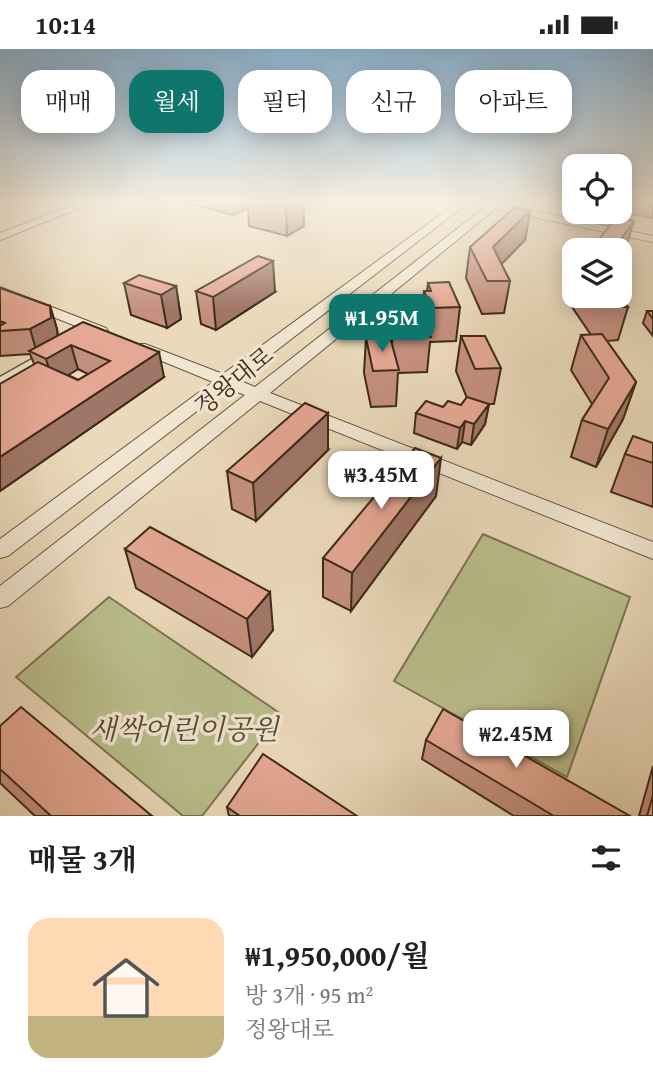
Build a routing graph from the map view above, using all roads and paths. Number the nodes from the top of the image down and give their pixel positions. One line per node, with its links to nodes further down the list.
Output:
1 (417, 238): 7 (street, 정왕대로)
2 (453, 238): 9 (street, 정왕대로)
3 (0, 291): 7 (street)
4 (60, 348): 6 (street)
5 (0, 367): 6 (street)
6 (14, 374): 8 (street)
7 (227, 381): 9 (street); 10 (street, 정왕대로)
8 (0, 382)
9 (257, 394): 11 (street); 12 (street, 정왕대로)
10 (0, 550)
11 (653, 551)
12 (0, 599)

